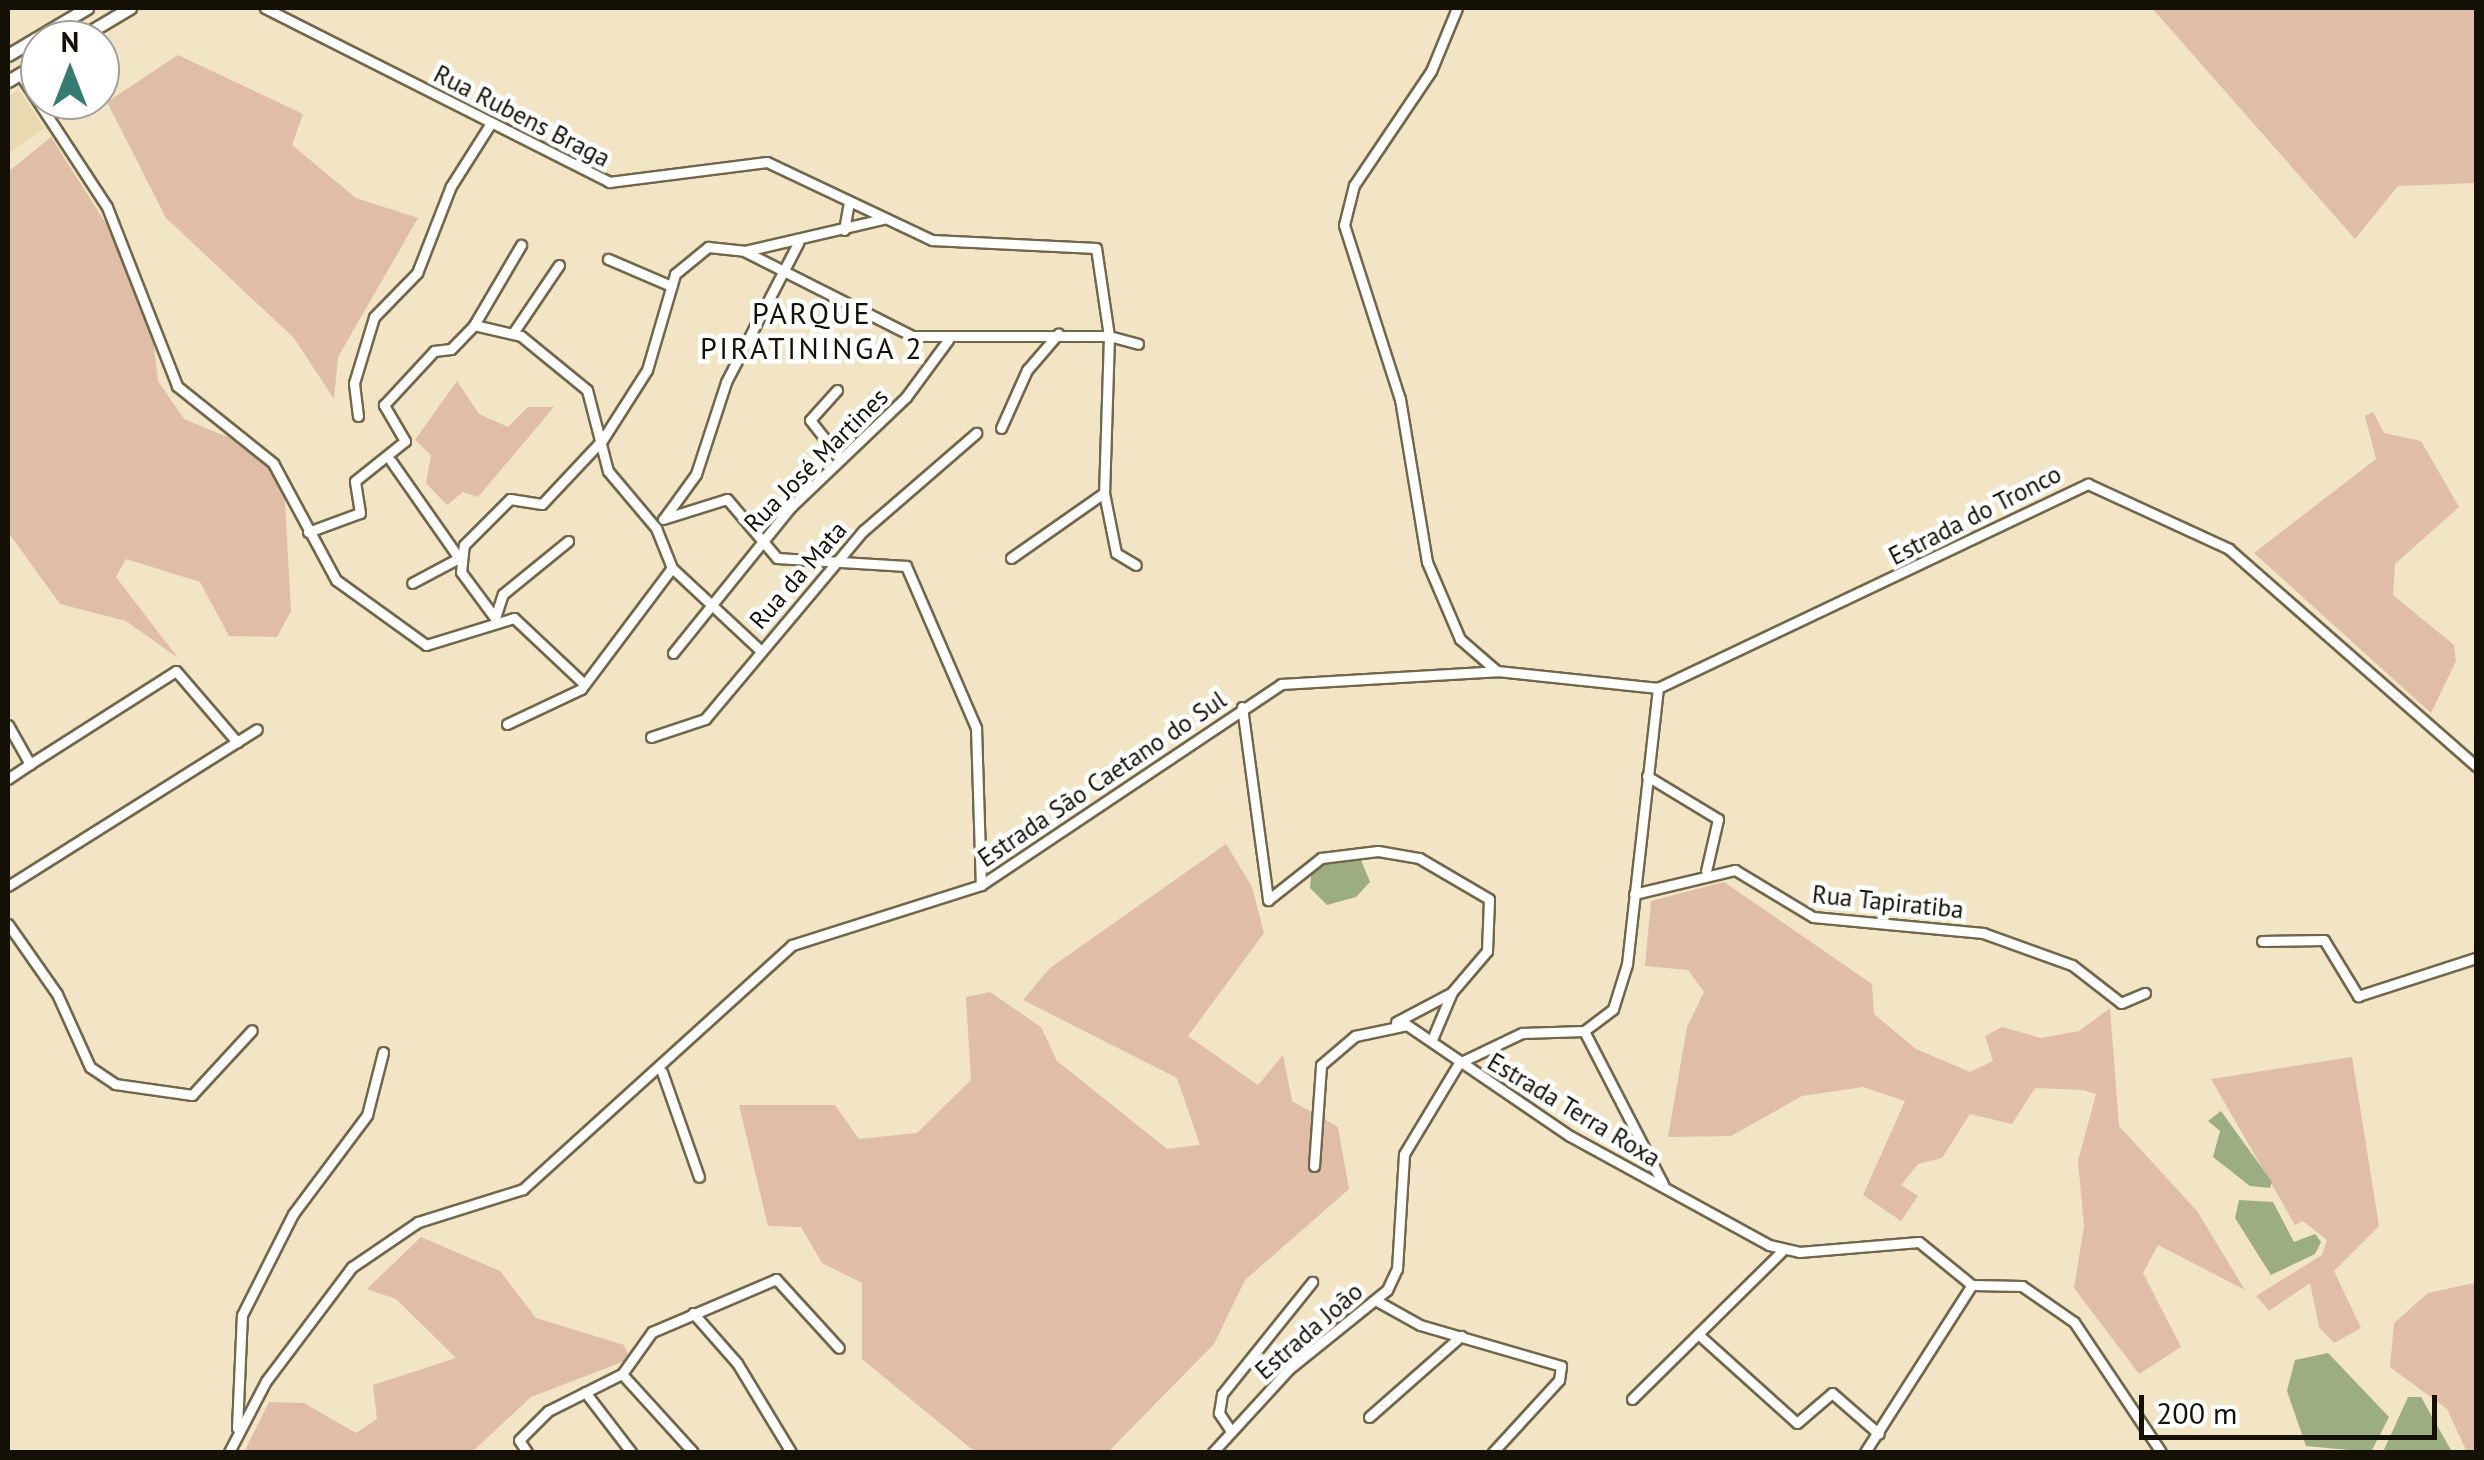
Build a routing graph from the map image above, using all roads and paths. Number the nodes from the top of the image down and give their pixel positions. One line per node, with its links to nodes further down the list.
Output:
1 (86, 8): 4 (street)
2 (264, 8): 8 (street, Rua Rubens Braga)
3 (1457, 8): 47 (street)
4 (8, 56)
5 (20, 74): 6 (street)
6 (8, 82)
7 (50, 120): 34 (street)
8 (490, 124): 9 (street, Rua Rubens Braga); 26 (street)
9 (849, 202): 10 (street, Rua Rubens Braga); 11 (street)
10 (883, 219): 11 (street); 22 (street, Rua Rubens Braga)
11 (844, 230): 12 (street)
12 (798, 243): 14 (street); 17 (street)
13 (521, 246): 19 (street)
14 (744, 251): 17 (street); 18 (street)
15 (608, 259): 18 (street)
16 (559, 265): 20 (street)
17 (788, 276): 23 (street); 33 (street)
18 (671, 286): 29 (street)
19 (474, 326): 20 (street); 31 (street)
20 (513, 333): 29 (street)
21 (1058, 334): 22 (street); 23 (street); 27 (street)
22 (1109, 336): 24 (street); 32 (street, Rua Rubens Braga)
23 (948, 340): 30 (street, Rua José Martines)
24 (1138, 344)
25 (837, 390): 30 (street)
26 (358, 416)
27 (1000, 428)
28 (976, 433): 37 (street, Rua da Mata)
29 (602, 439): 33 (street); 38 (street)
30 (840, 458): 36 (street, Rua José Martines)
31 (391, 461): 34 (street); 38 (street)
32 (1104, 493): 39 (street); 40 (street, Rua Rubens Braga)
33 (660, 524): 36 (street); 41 (street)
34 (308, 532): 44 (street)
35 (568, 540): 44 (street)
36 (759, 544): 37 (street); 43 (street, Rua José Martines)
37 (839, 557): 45 (street, Rua da Mata); 61 (street)
38 (459, 558): 42 (street); 44 (street)
39 (1010, 558)
40 (1136, 566)
41 (672, 568): 43 (street); 48 (street)
42 (412, 583)
43 (712, 604): 45 (street); 46 (street, Rua José Martines)
44 (495, 618): 48 (street)
45 (759, 650): 54 (street, Rua da Mata)
46 (673, 654)
47 (1498, 672): 49 (street); 50 (street, Estrada São Caetano do Sul)
48 (584, 684): 51 (street)
49 (1658, 688): 57 (street, Estrada do Tronco); 58 (street)
50 (1242, 707): 61 (street, Estrada São Caetano do Sul); 67 (street)
51 (507, 724)
52 (8, 725): 56 (street)
53 (257, 730): 55 (street)
54 (651, 737)
55 (237, 742): 56 (street); 62 (street)
56 (30, 764): 59 (street)
57 (2476, 766)
58 (1647, 776): 60 (street); 63 (street)
59 (8, 779)
60 (1706, 871): 63 (street, Rua Tapiratiba); 68 (street, Rua Tapiratiba)
61 (981, 885): 75 (street, Estrada São Caetano do Sul)
62 (8, 886)
63 (1634, 894): 71 (street)
64 (8, 924): 70 (street)
65 (2262, 941): 66 (street)
66 (2476, 958)
67 (1452, 992): 69 (street); 72 (street)
68 (2145, 993)
69 (1394, 1024): 72 (street); 76 (street)
70 (252, 1030)
71 (1584, 1031): 74 (street, Estrada Terra Roxa); 78 (street)
72 (1434, 1037): 74 (street)
73 (383, 1052): 91 (street)
74 (1460, 1063): 78 (street, Estrada Terra Roxa); 82 (street, Estrada João)
75 (662, 1072): 77 (street); 91 (street, Estrada São Caetano do Sul)
76 (1314, 1166)
77 (699, 1177)
78 (1664, 1187): 79 (street, Estrada Terra Roxa)
79 (1784, 1250): 81 (street); 84 (street)
80 (1312, 1282): 92 (street)
81 (1972, 1285): 93 (street); 102 (street)
82 (1377, 1301): 85 (street); 92 (street, Estrada João)
83 (693, 1313): 86 (street); 87 (street); 98 (street)
84 (1698, 1334): 89 (street); 93 (street)
85 (1461, 1336): 90 (street); 100 (street)
86 (839, 1348)
87 (622, 1374): 88 (street); 97 (street)
88 (584, 1392): 95 (street); 96 (street)
89 (1632, 1399)
90 (1369, 1417)
91 (237, 1431): 94 (street, Estrada São Caetano do Sul)
92 (1232, 1431): 99 (street, Estrada João)
93 (1878, 1434): 101 (street)
94 (228, 1452)
95 (527, 1452)
96 (631, 1452)
97 (693, 1452)
98 (791, 1452)
99 (1213, 1452)
100 (1493, 1452)
101 (1865, 1452)
102 (2161, 1452)

